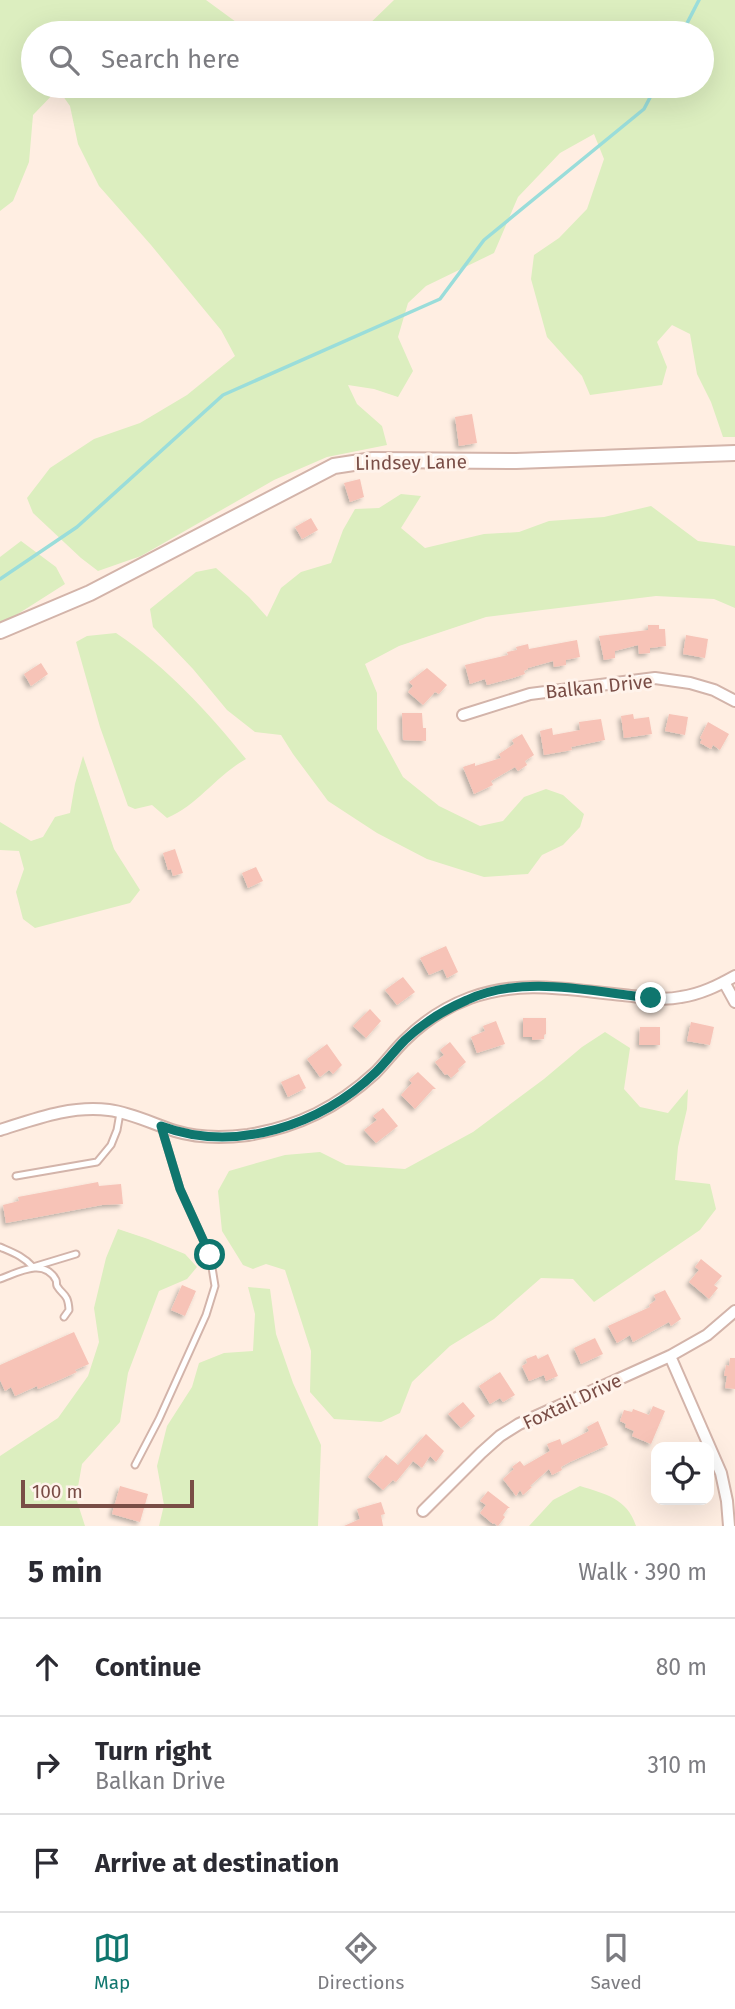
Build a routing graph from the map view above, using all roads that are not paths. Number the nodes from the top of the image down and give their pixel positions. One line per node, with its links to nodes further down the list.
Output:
1 (735, 453): 2 (street, Lindsey Lane)
2 (0, 631)
3 (735, 701): 4 (street, Balkan Drive)
4 (463, 715)
5 (735, 976): 6 (street)
6 (724, 982): 7 (street); 9 (street)
7 (735, 1002)
8 (120, 1113): 9 (street); 10 (street); 11 (lane)
9 (161, 1126): 19 (lane)
10 (0, 1130)
11 (16, 1176)
12 (0, 1247): 14 (lane)
13 (76, 1254): 14 (lane)
14 (33, 1267): 15 (lane); 17 (lane)
15 (0, 1279)
16 (735, 1311): 18 (street, Foxtail Drive)
17 (64, 1317)
18 (670, 1356): 20 (street, Foxtail Drive); 21 (street)
19 (135, 1465)
20 (423, 1511)
21 (729, 1526)

